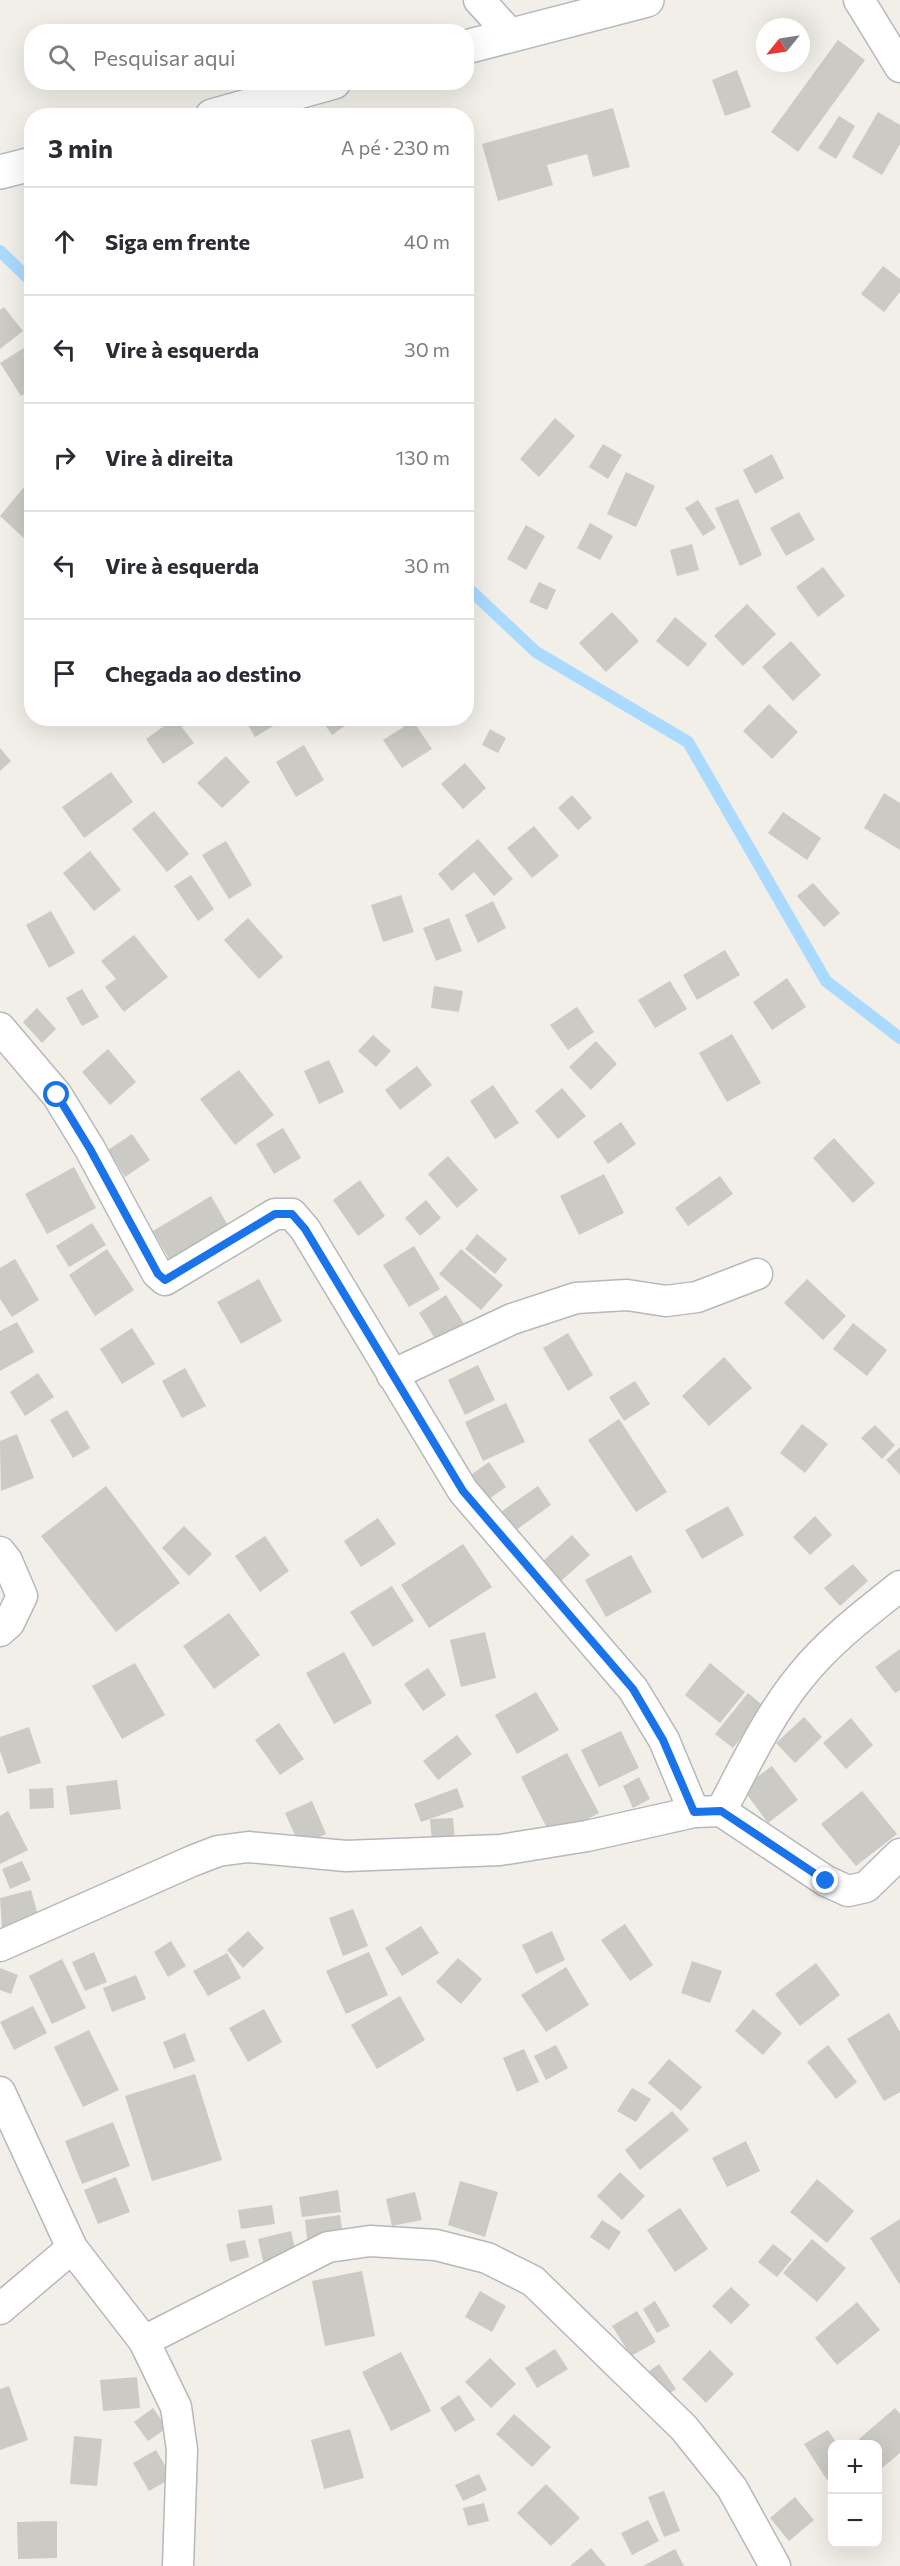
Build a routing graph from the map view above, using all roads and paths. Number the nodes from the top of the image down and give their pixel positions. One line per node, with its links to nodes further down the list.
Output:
1 (479, 0): 4 (street)
2 (647, 0): 4 (street)
3 (859, 0): 6 (street)
4 (510, 35): 5 (street)
5 (474, 45)
6 (900, 67)
7 (306, 90): 8 (street)
8 (241, 108)
9 (24, 166): 10 (street)
10 (0, 172)
11 (0, 1028): 13 (street)
12 (757, 1274): 13 (street)
13 (392, 1375): 17 (street)
14 (0, 1552): 16 (street)
15 (900, 1586): 17 (street)
16 (0, 1630)
17 (707, 1812): 18 (street); 19 (street)
18 (900, 1854)
19 (0, 1946)
20 (0, 2092): 21 (street)
21 (72, 2248): 22 (street); 23 (street)
22 (0, 2309)
23 (144, 2341): 24 (street); 25 (street)
24 (178, 2566)
25 (775, 2566)

